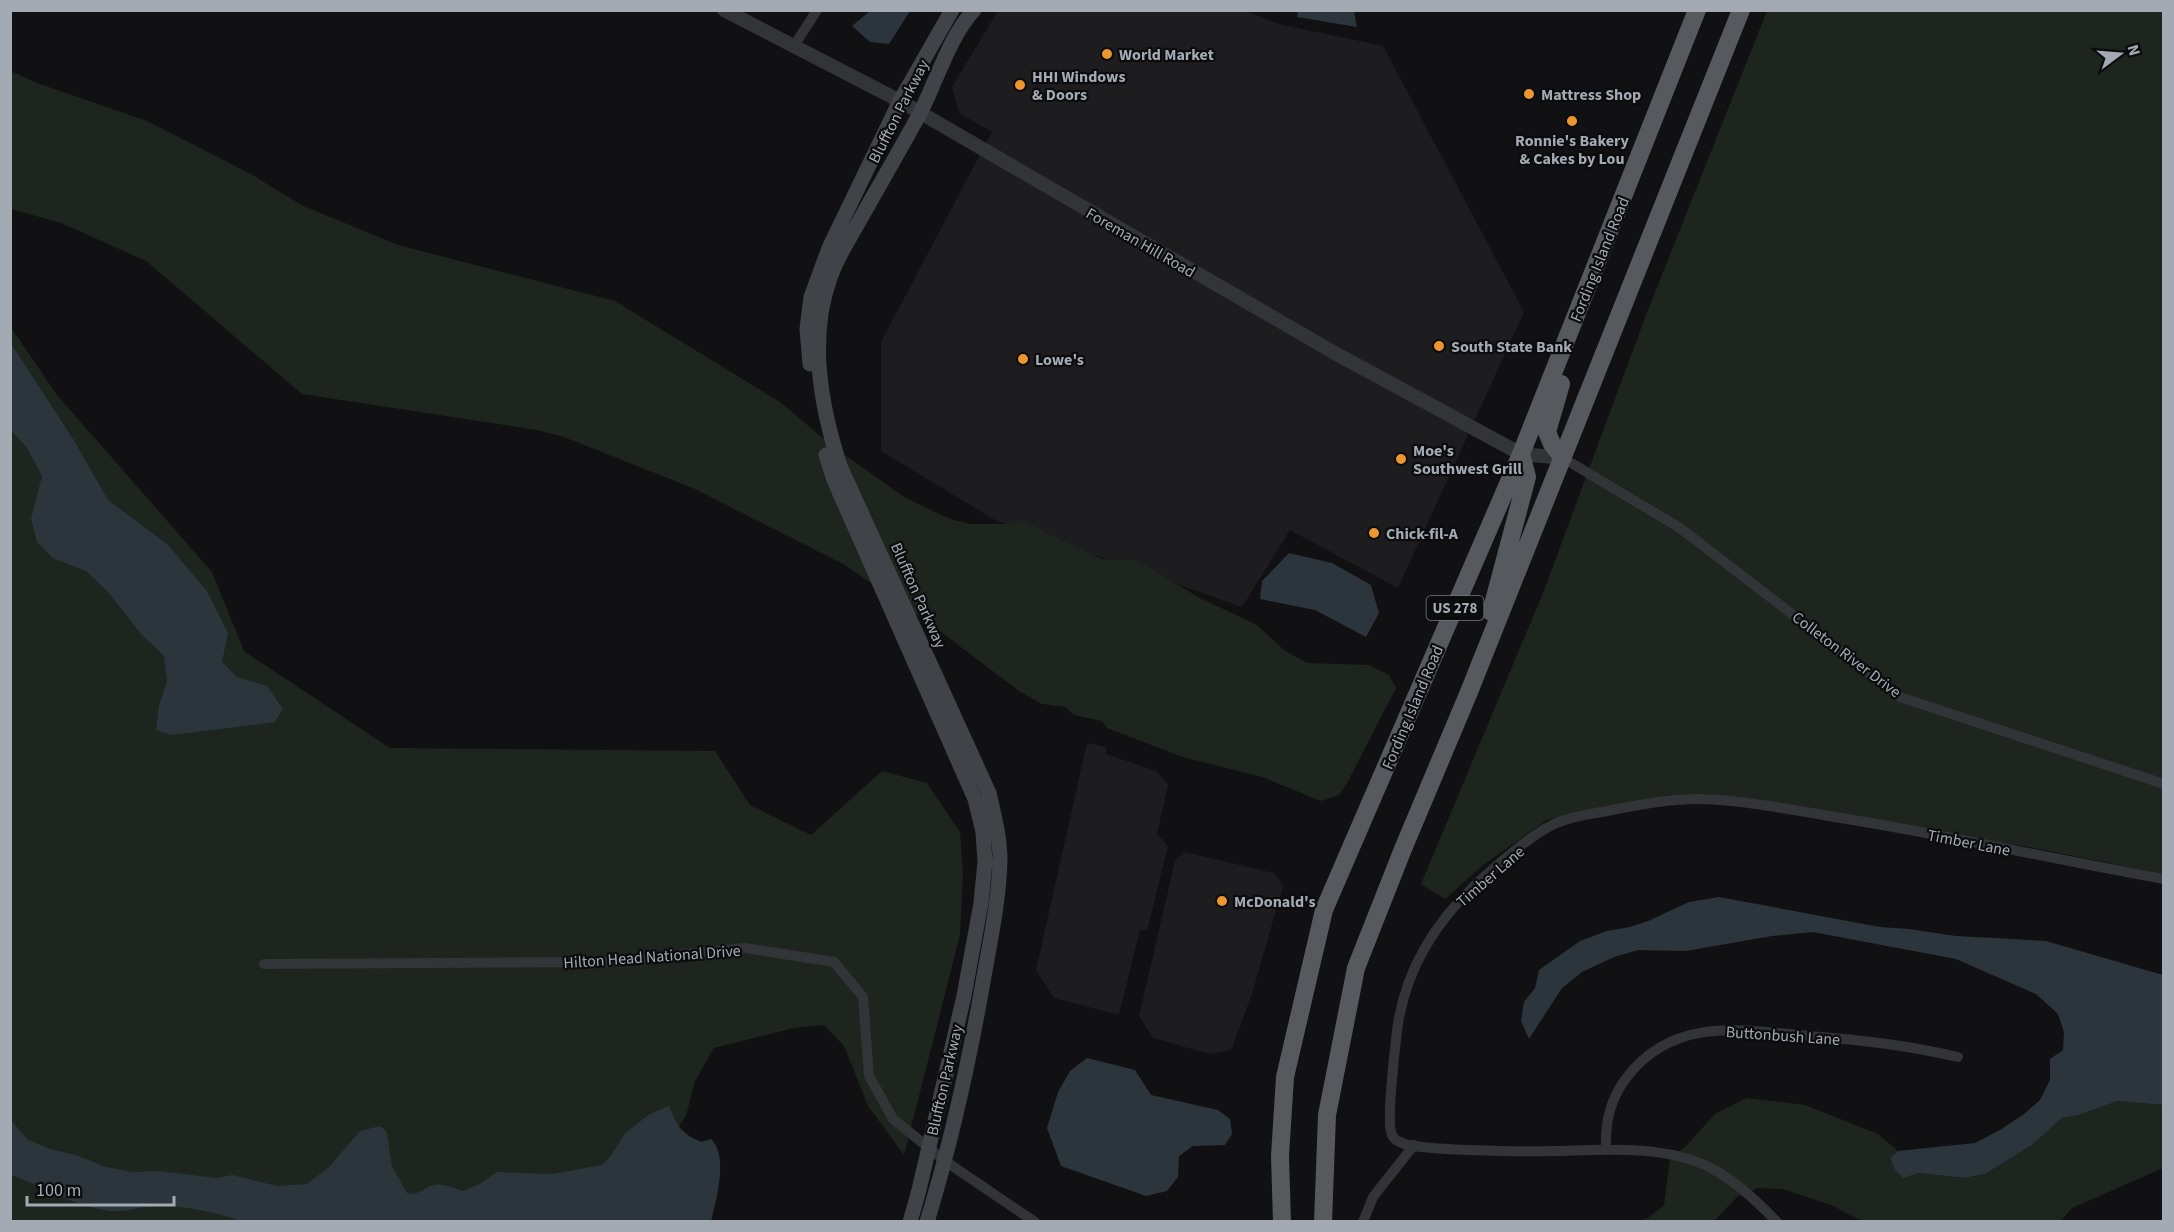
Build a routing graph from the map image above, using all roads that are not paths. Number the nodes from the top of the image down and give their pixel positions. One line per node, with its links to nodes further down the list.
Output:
1 (724, 10): 7 (street, Foreman Hill Road)
2 (817, 10): 7 (street)
3 (952, 10): 8 (main road, Bluffton Parkway)
4 (974, 10): 9 (main road, Bluffton Parkway)
5 (1697, 10): 10 (highway, Fording Island Road / US 278)
6 (1741, 10): 12 (highway, US 278)
7 (794, 46): 8 (street, Foreman Hill Road)
8 (900, 101): 9 (street, Foreman Hill Road); 19 (main road, Bluffton Parkway)
9 (920, 112): 11 (street, Foreman Hill Road); 21 (main road, Bluffton Parkway)
10 (1604, 245): 11 (highway, Fording Island Road / US 278); 12 (highway)
11 (1521, 454): 12 (street, Foreman Hill Road); 13 (highway); 26 (highway, Fording Island Road / US 278)
12 (1563, 458): 13 (highway, US 278); 14 (street, Colleton River Drive)
13 (1469, 692): 22 (highway, US 278)
14 (2163, 784)
15 (2163, 879): 18 (street, Timber Lane)
16 (264, 964): 19 (street, Hilton Head National Drive)
17 (1958, 1057): 20 (street, Buttonbush Lane)
18 (1414, 1145): 20 (street, Timber Lane); 28 (street)
19 (929, 1149): 21 (street, Hilton Head National Drive); 23 (main road, Bluffton Parkway)
20 (1606, 1150): 29 (street, Timber Lane)
21 (945, 1161): 24 (main road, Bluffton Parkway); 25 (street, Hilton Head National Drive)
22 (1323, 1213): 27 (highway)
23 (910, 1221)
24 (927, 1221)
25 (1035, 1221)
26 (1282, 1221)
27 (1317, 1221)
28 (1363, 1221)
29 (1777, 1221)

